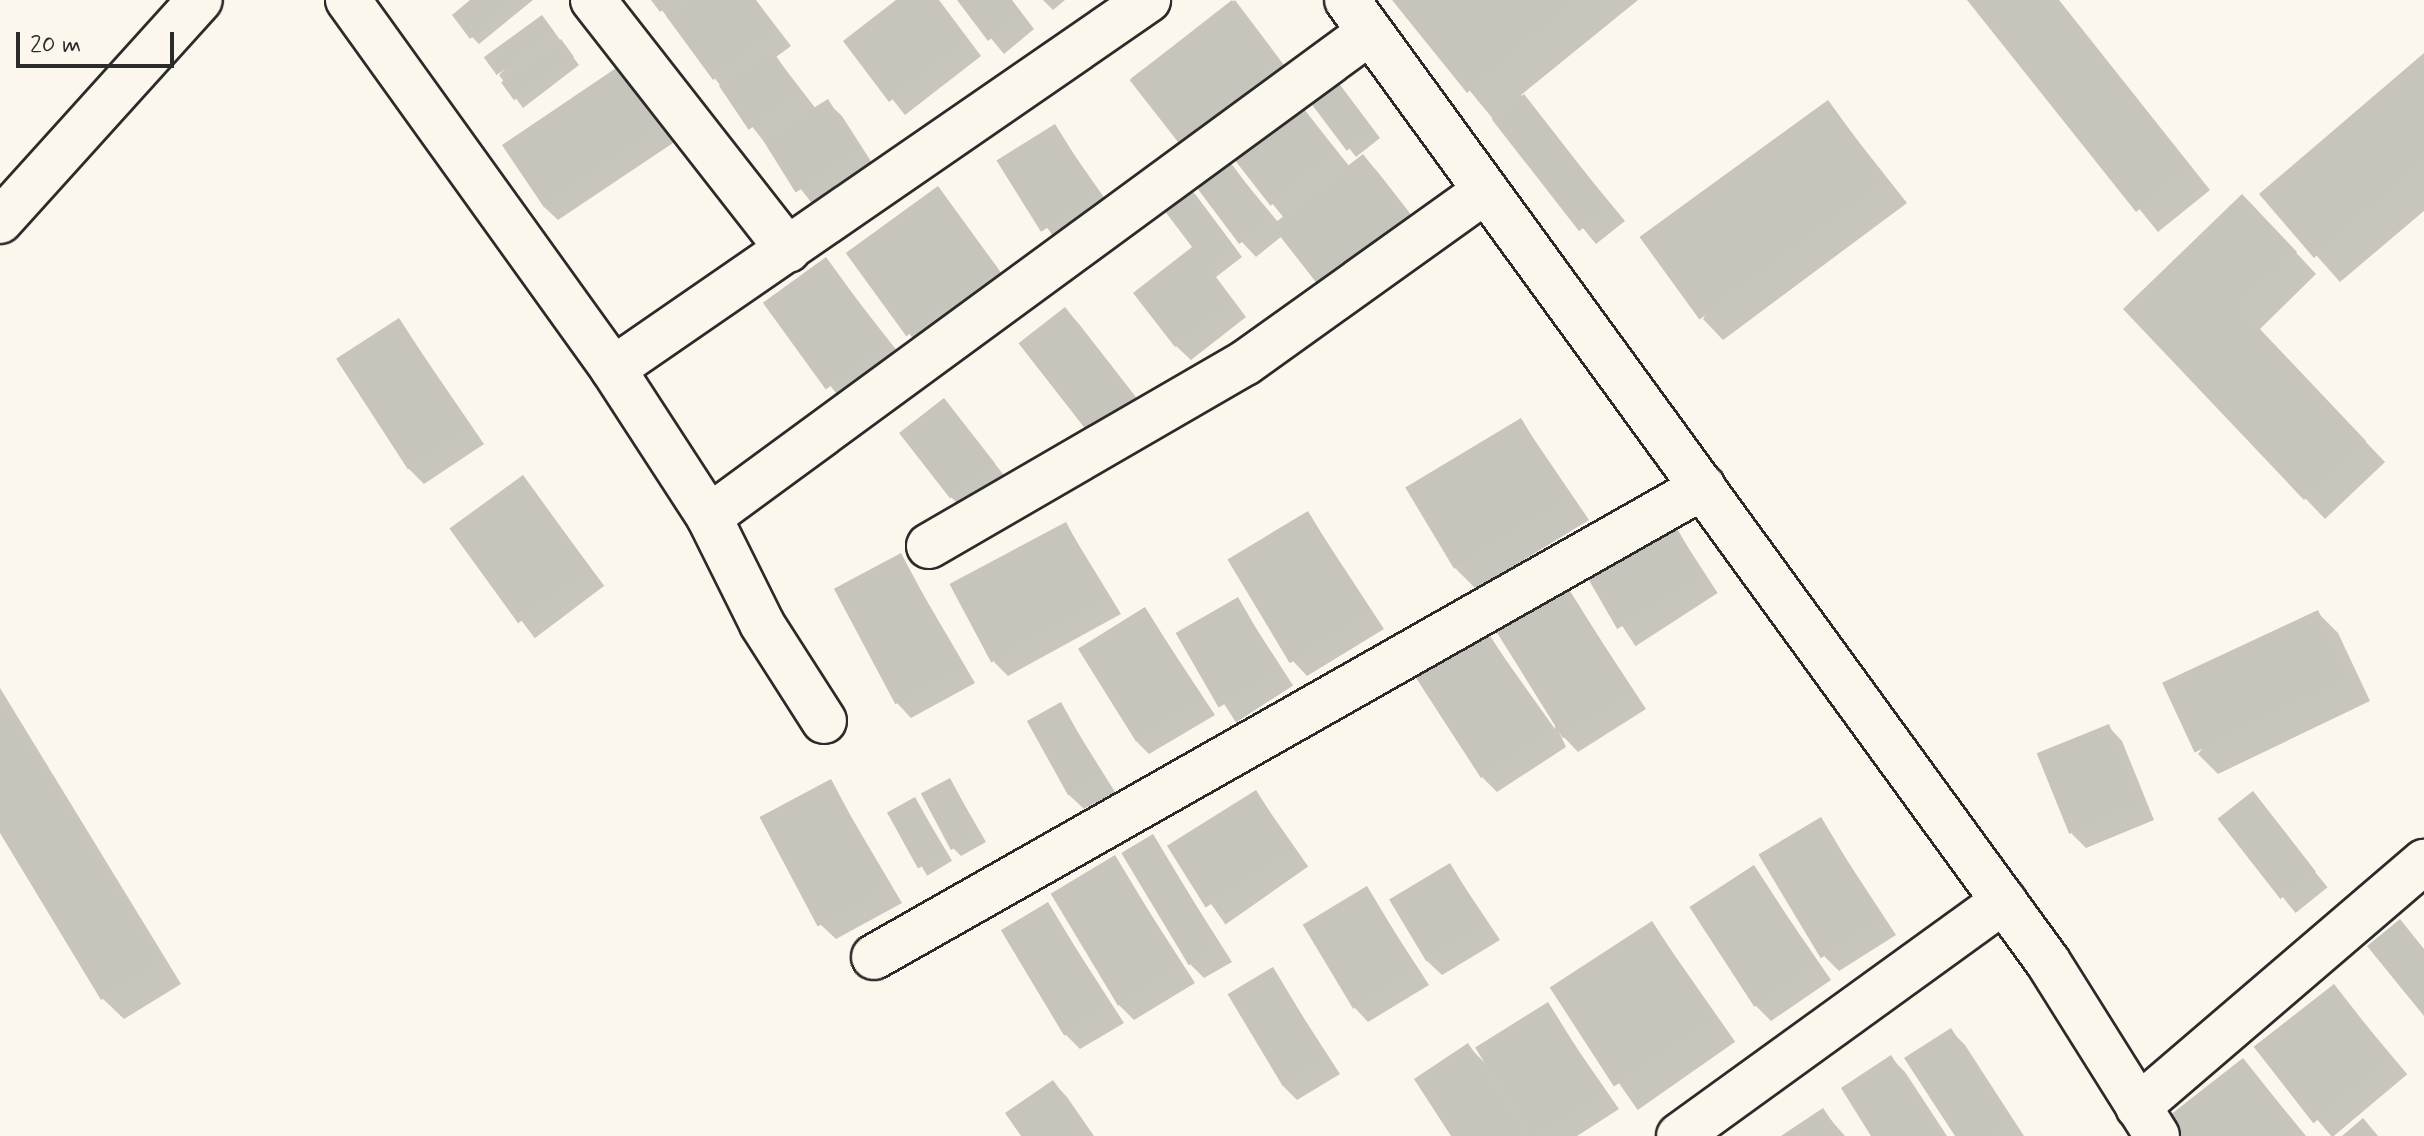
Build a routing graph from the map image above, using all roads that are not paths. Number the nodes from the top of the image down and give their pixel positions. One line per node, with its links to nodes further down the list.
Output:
1 (200, 0): 7 (street)
2 (348, 0): 9 (street)
3 (593, 0): 8 (street)
4 (1148, 0): 8 (street)
5 (1359, 16): 6 (street); 11 (street)
6 (1484, 192): 10 (street); 12 (street)
7 (0, 221)
8 (788, 250): 9 (street)
9 (613, 369): 11 (street)
10 (1703, 487): 15 (street); 16 (street)
11 (709, 517): 13 (street)
12 (929, 546)
13 (824, 721)
14 (2424, 862): 17 (street)
15 (2004, 901): 17 (street); 18 (street)
16 (874, 957)
17 (2147, 1121)
18 (1679, 1136)

